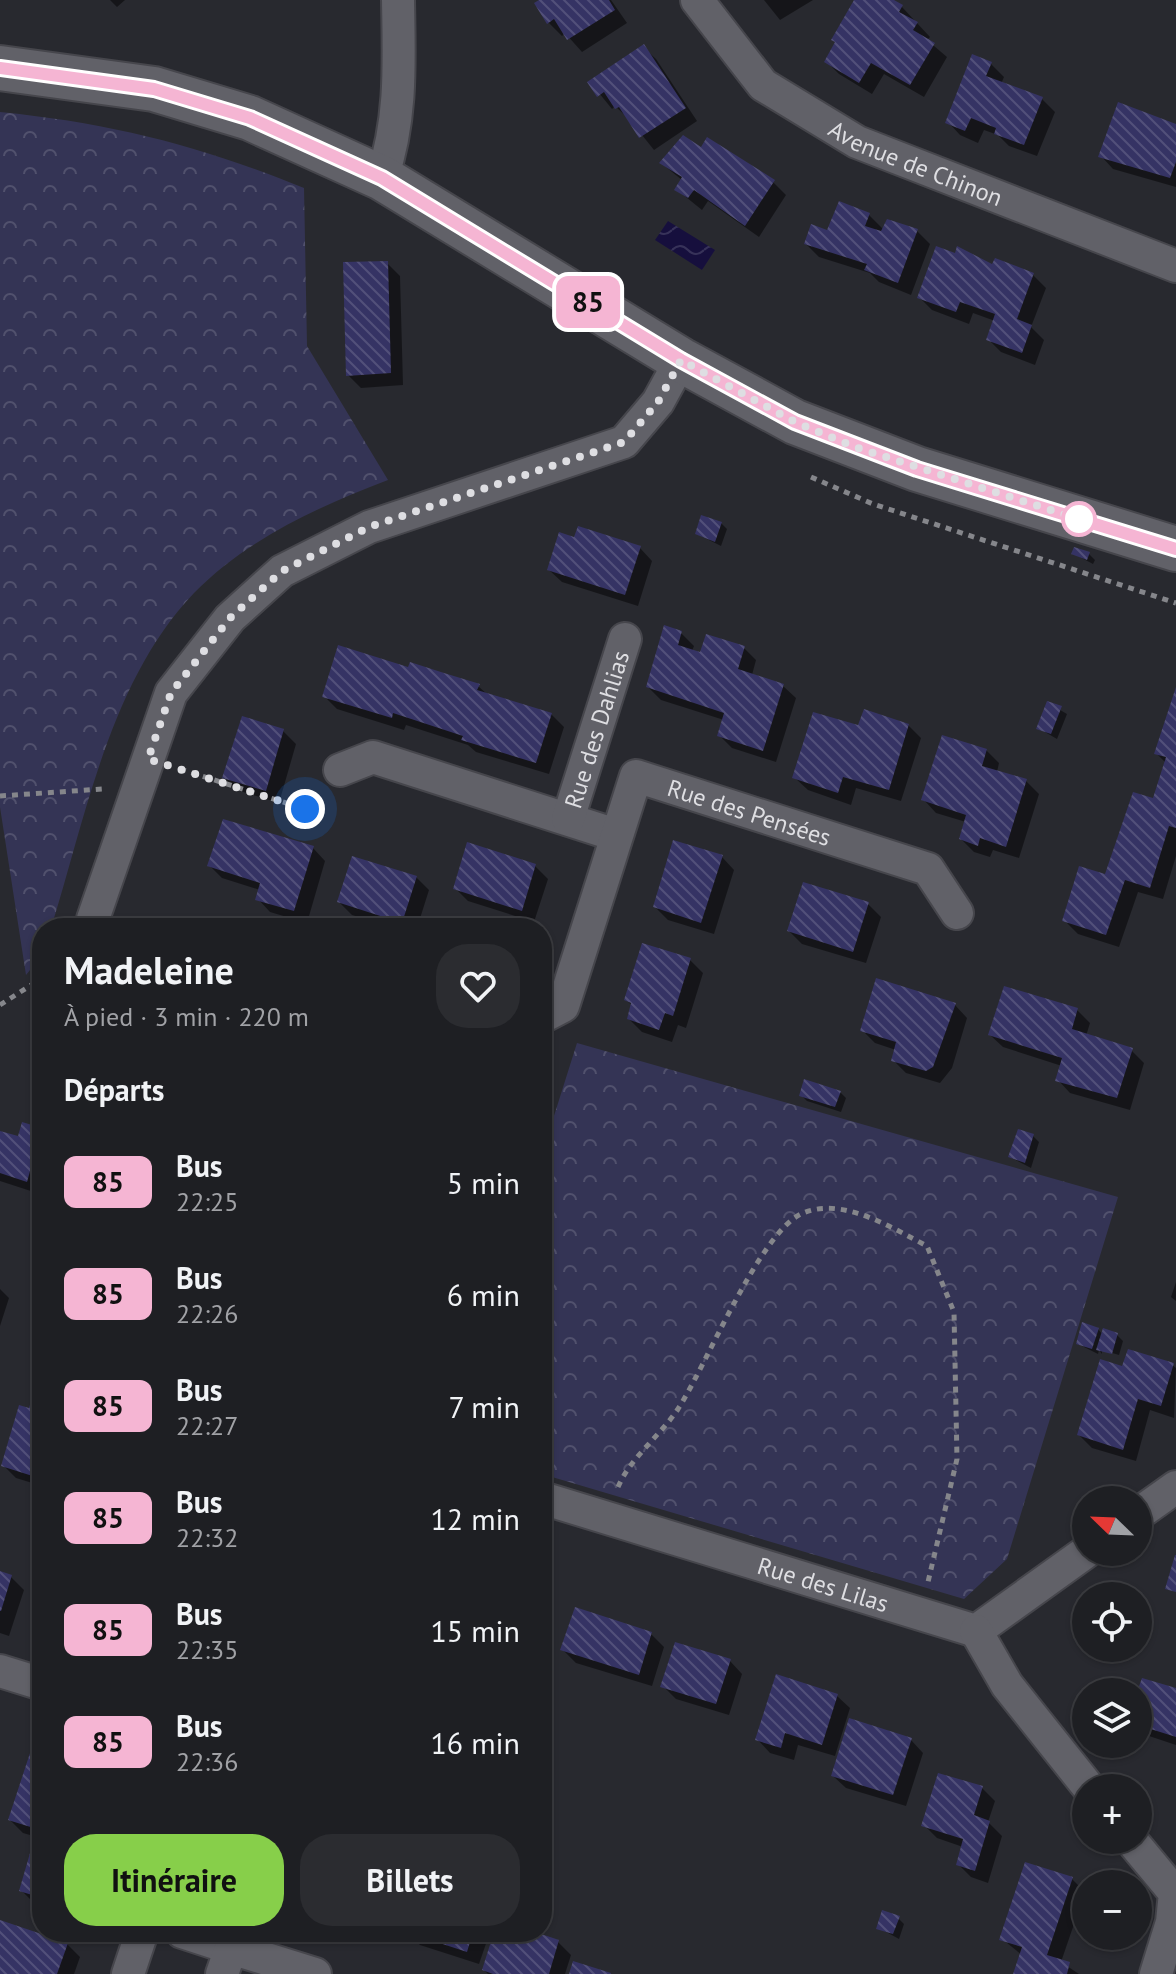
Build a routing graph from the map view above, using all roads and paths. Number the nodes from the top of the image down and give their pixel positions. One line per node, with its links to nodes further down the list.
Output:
1 (398, 0): 4 (street)
2 (697, 0): 5 (street, Avenue de Chinon)
3 (0, 68): 4 (street)
4 (382, 178): 6 (street)
5 (1176, 266)
6 (681, 360): 8 (street); 11 (street)
7 (829, 486): 9 (path)
8 (1176, 549)
9 (1176, 603)
10 (625, 639): 15 (street, Rue des Dahlias)
11 (148, 759): 12 (path); 13 (street)
12 (340, 770): 15 (street, Rue des Dahlias)
13 (136, 794): 14 (path); 18 (street)
14 (0, 796)
15 (564, 818): 16 (street)
16 (616, 835): 17 (street, Rue des Pensées); 21 (street)
17 (957, 913)
18 (93, 918)
19 (32, 984): 20 (path)
20 (0, 1005)
21 (552, 1012)
22 (1176, 1487): 24 (street)
23 (552, 1501): 25 (street, Rue des Lilas)
24 (1152, 1504)
25 (606, 1517): 27 (street, Rue des Lilas); 27 (path)
26 (1072, 1562): 28 (street)
27 (921, 1614): 28 (street, Rue des Lilas)
28 (976, 1631): 31 (street)
29 (0, 1671): 30 (street)
30 (32, 1681)
31 (1078, 1774)
32 (1143, 1854): 33 (street)
33 (1176, 1893): 39 (street)
34 (139, 1942): 37 (street)
35 (197, 1942): 36 (street)
36 (226, 1961): 38 (street)
37 (128, 1974)
38 (315, 1974)
39 (1156, 1974)

